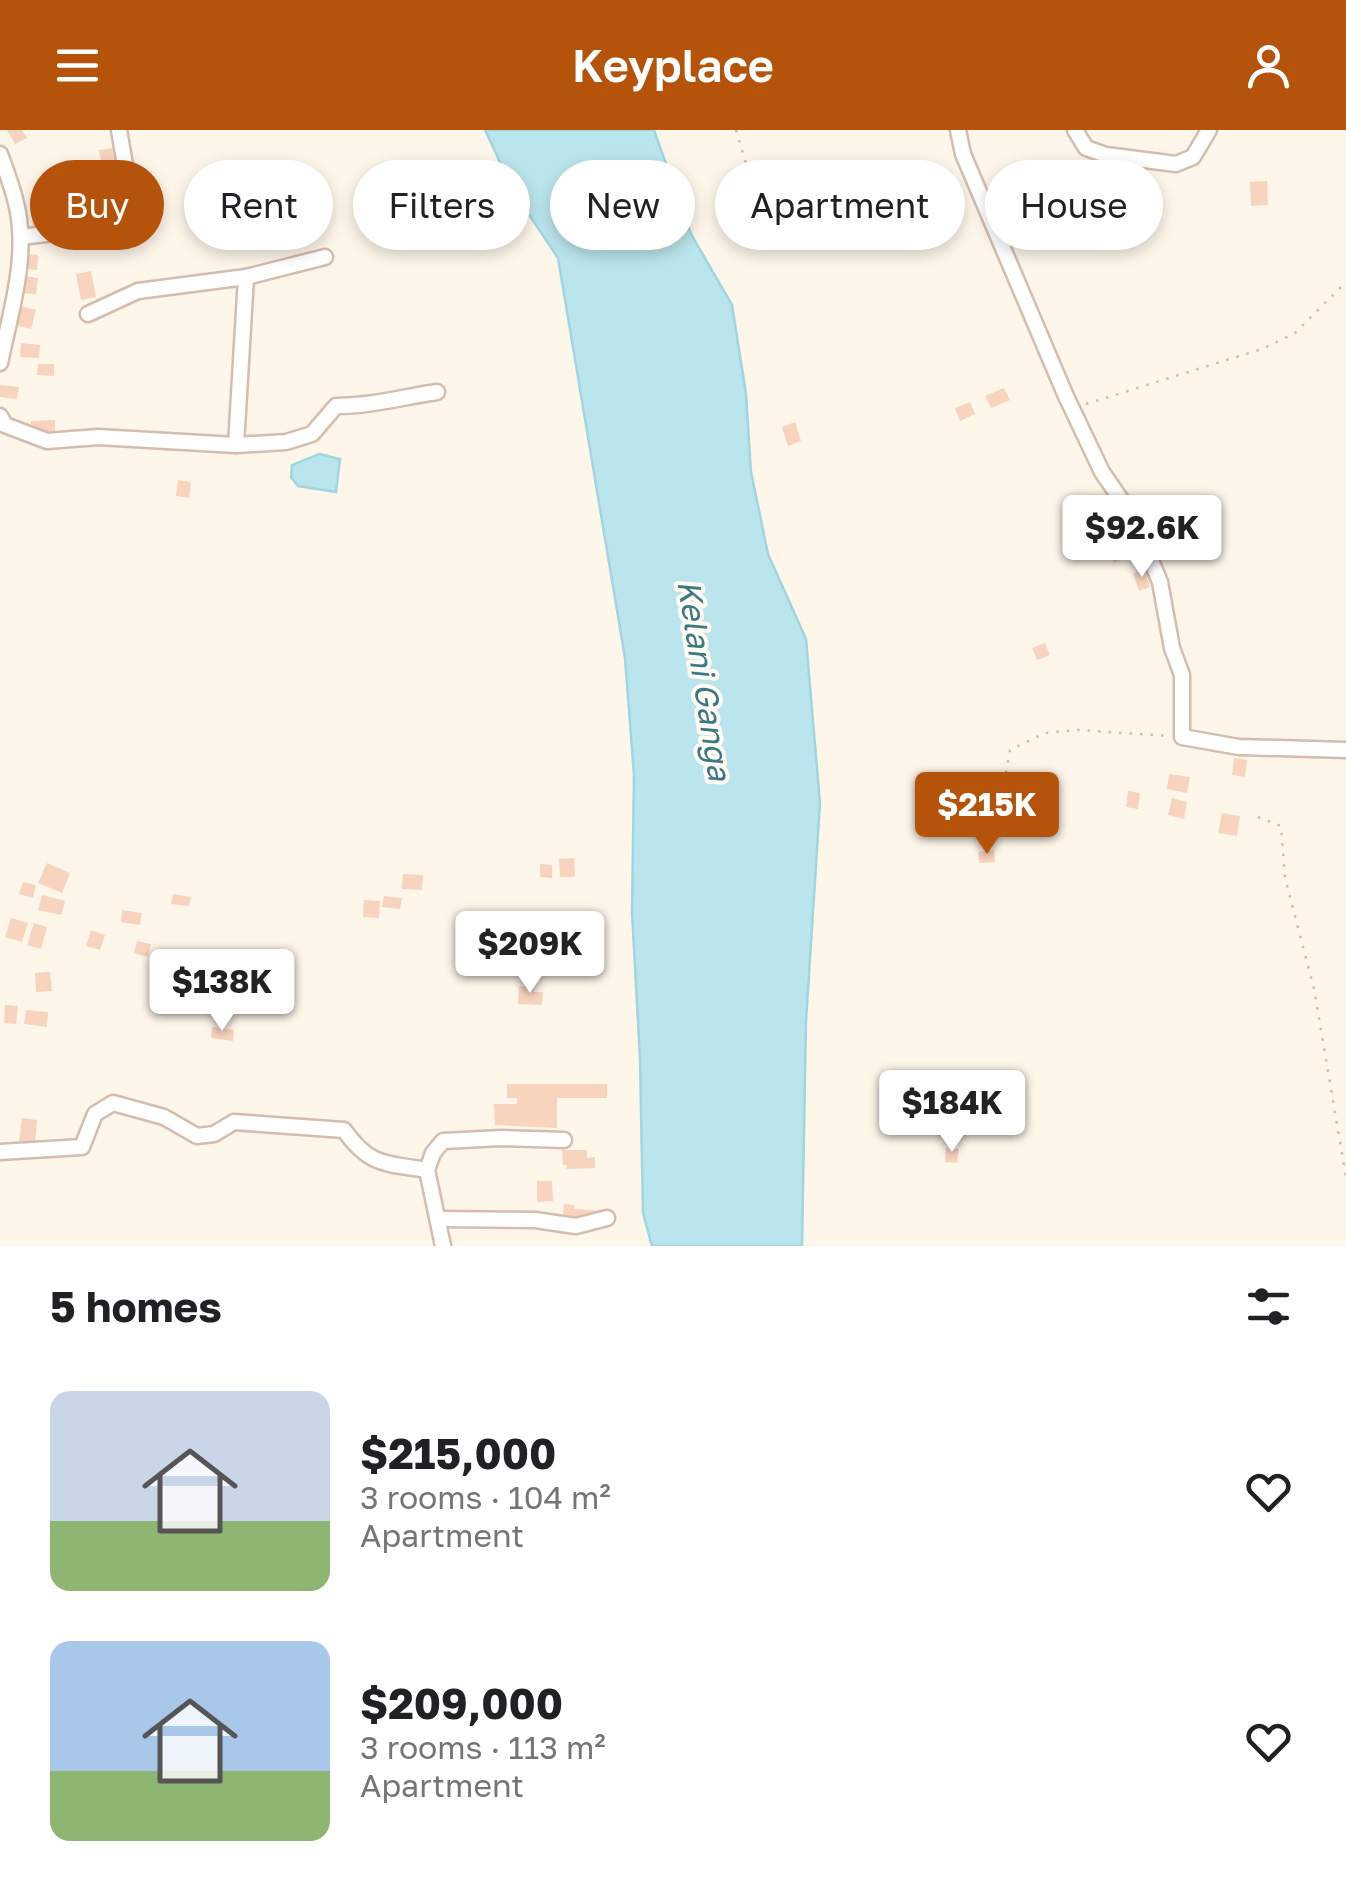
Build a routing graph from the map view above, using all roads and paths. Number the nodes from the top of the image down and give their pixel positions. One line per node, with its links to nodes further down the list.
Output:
1 (119, 130): 8 (street)
2 (736, 130): 7 (path)
3 (958, 130): 7 (street)
4 (1075, 130): 5 (street)
5 (1208, 130)
6 (0, 154): 8 (street)
7 (974, 176): 18 (street)
8 (20, 238): 13 (street)
9 (325, 257): 10 (street)
10 (246, 278): 12 (street); 17 (street)
11 (1346, 282): 15 (path)
12 (88, 314)
13 (0, 362)
14 (436, 392): 17 (street)
15 (1075, 408)
16 (0, 416): 17 (street)
17 (236, 446)
18 (1182, 737): 19 (street); 21 (path)
19 (1346, 750)
20 (1258, 816): 25 (path)
21 (994, 836)
22 (564, 1140): 24 (street)
23 (0, 1152): 24 (street)
24 (427, 1170): 27 (street)
25 (1346, 1176)
26 (607, 1218): 27 (street)
27 (440, 1219): 28 (street)
28 (443, 1246)

